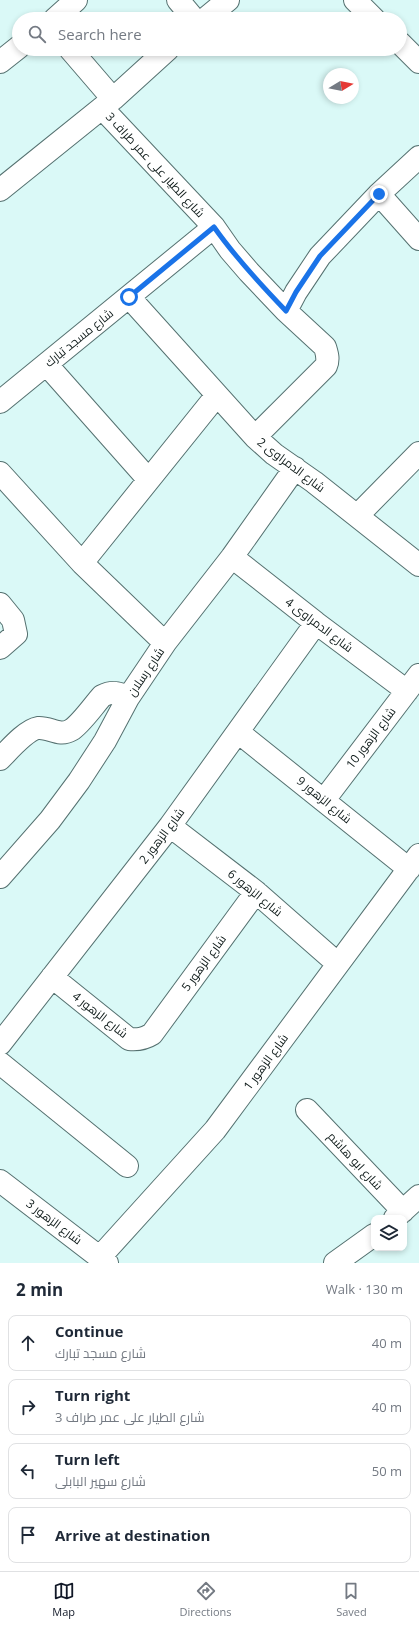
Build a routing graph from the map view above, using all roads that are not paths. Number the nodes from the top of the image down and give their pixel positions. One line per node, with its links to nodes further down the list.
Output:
1 (76, 0): 5 (street)
2 (178, 0): 6 (street)
3 (228, 0): 7 (street)
4 (355, 0): 8 (street)
5 (63, 12)
6 (188, 12)
7 (213, 12)
8 (367, 12)
9 (407, 51): 14 (street)
10 (12, 53): 13 (street)
11 (75, 56): 15 (street, شارع الطيار على عمر طراف 3)
12 (160, 56): 15 (street)
13 (0, 62)
14 (419, 62)
15 (107, 104): 17 (street); 19 (street, شارع الطيار على عمر طراف 3)
16 (419, 157): 18 (street)
17 (0, 190)
18 (379, 194): 20 (street); 22 (street)
19 (214, 227): 21 (street, شارع مسجد تبارك); 22 (street, شارع الطيار على عمر طراف 3)
20 (419, 239)
21 (129, 297): 23 (street, شارع مسجد تبارك); 24 (street, شارع الدمراوى 2)
22 (286, 311): 26 (street, شارع الطيار على عمر طراف 3)
23 (47, 365): 25 (street, شارع مسجد تبارك); 29 (street)
24 (217, 395): 26 (street, شارع الدمراوى 2); 29 (street)
25 (0, 402)
26 (255, 438): 28 (street, شارع الدمراوى 2)
27 (419, 453): 31 (street)
28 (295, 468): 31 (street, شارع الدمراوى 2); 32 (street, شارع رسلان)
29 (148, 479): 33 (street)
30 (3, 483): 33 (street)
31 (357, 516): 34 (street, شارع الدمراوى 2)
32 (232, 557): 36 (street, شارع الدمراوى 4); 37 (street, شارع رسلان)
33 (82, 562): 37 (street)
34 (419, 565)
35 (0, 604): 38 (street)
36 (316, 623): 39 (street, شارع الدمراوى 4); 41 (street, شارع الزهور 2)
37 (165, 643): 40 (street, شارع رسلان)
38 (0, 648)
39 (413, 683): 43 (street, شارع الزهور 10)
40 (128, 698): 42 (street); 46 (street, شارع رسلان)
41 (238, 732): 43 (street, شارع الزهور 9); 44 (street, شارع الزهور 2)
42 (0, 759)
43 (324, 800): 45 (street, شارع الزهور 9)
44 (170, 826): 47 (street, شارع الزهور 6); 49 (street, شارع الزهور 2)
45 (414, 862): 48 (street, شارع الزهور 1)
46 (0, 877)
47 (256, 892): 48 (street, شارع الزهور 6); 50 (street, شارع الزهور 5)
48 (338, 964): 59 (street, شارع الزهور 1)
49 (52, 977): 50 (street, شارع الزهور 4); 51 (street, شارع الزهور 2)
50 (152, 1034)
51 (0, 1044)
52 (0, 1063): 54 (street)
53 (307, 1110): 57 (street, شارع ابو هاشم)
54 (127, 1166)
55 (1, 1184): 59 (street, شارع الزهور 3)
56 (419, 1196): 57 (street)
57 (399, 1215)
58 (371, 1237): 60 (street)
59 (103, 1260)
60 (335, 1263)

